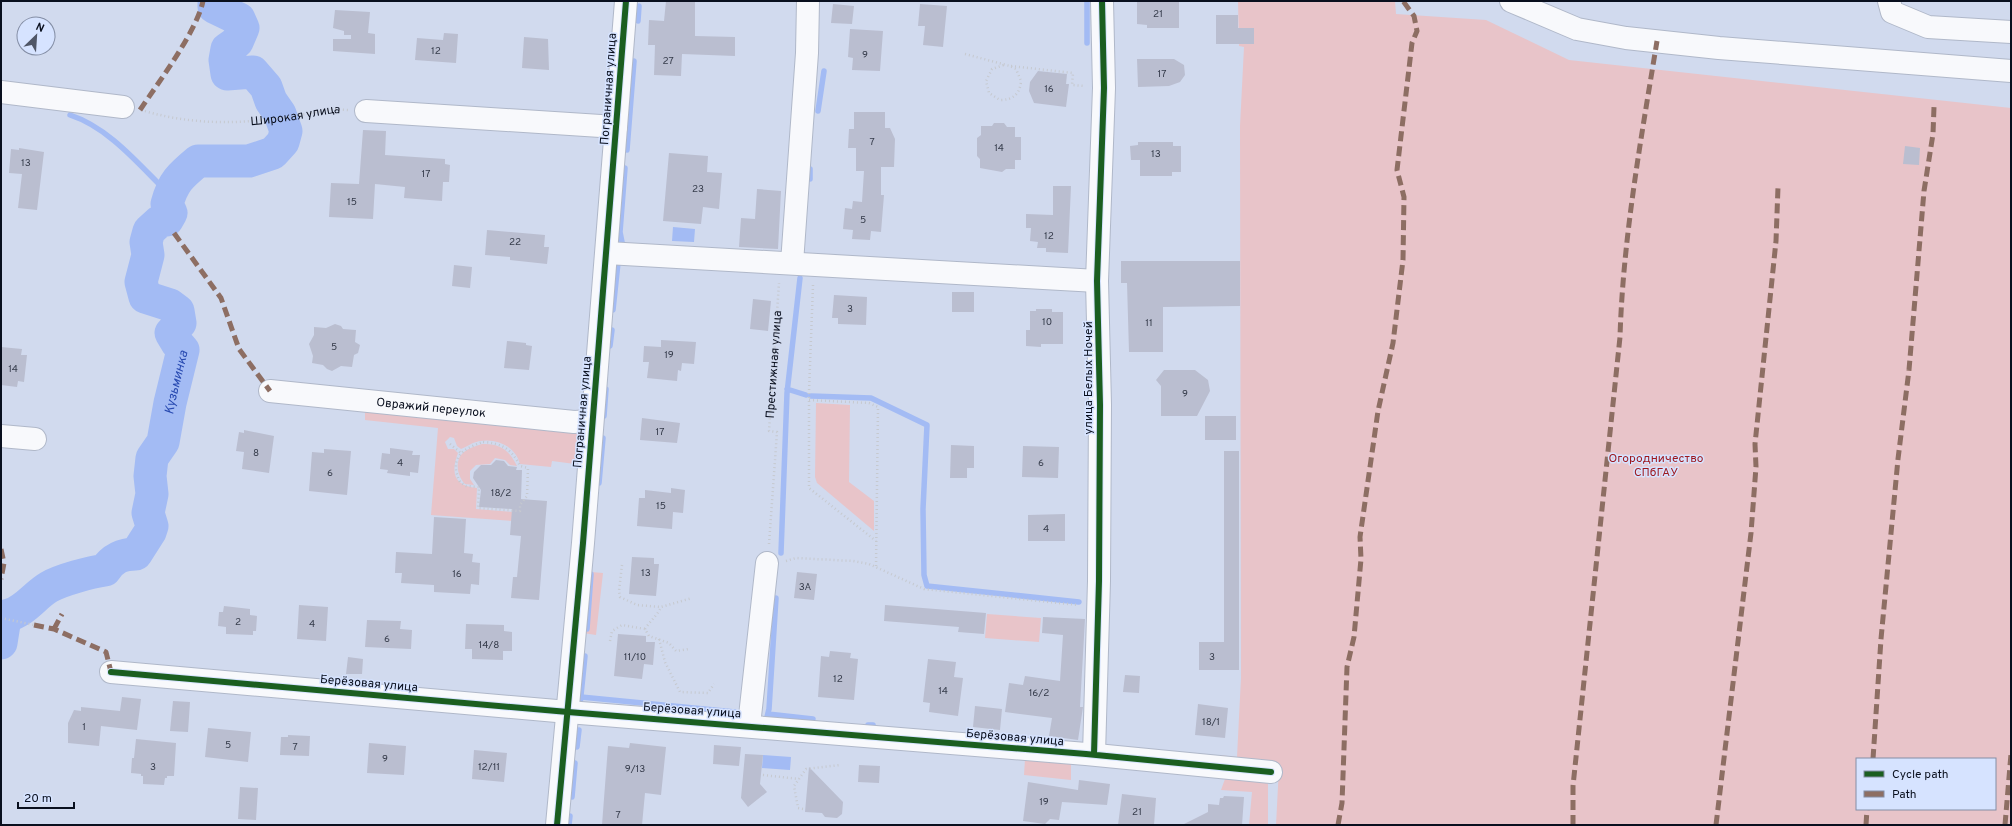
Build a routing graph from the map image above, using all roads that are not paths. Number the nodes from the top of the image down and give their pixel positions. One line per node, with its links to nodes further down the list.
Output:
1 (626, 1): 11 (street, Пограничная улица)
2 (808, 1): 13 (street)
3 (1102, 1): 14 (street, улица Белых Ночей)
4 (1511, 1): 7 (street)
5 (1890, 1): 6 (street)
6 (2011, 32)
7 (2011, 71)
8 (1, 92): 9 (street)
9 (124, 107)
10 (366, 111): 11 (street)
11 (616, 127): 12 (street, Пограничная улица)
12 (607, 253): 13 (street); 16 (street, Пограничная улица)
13 (792, 264): 14 (street)
14 (1098, 281): 23 (street, улица Белых Ночей)
15 (270, 391): 16 (street, Овражий переулок)
16 (592, 421): 21 (street, Пограничная улица)
17 (1, 436): 18 (street)
18 (35, 439)
19 (775, 562): 22 (street)
20 (111, 672): 21 (street, Берёзовая улица)
21 (568, 712): 22 (street, Берёзовая улица); 25 (street, Пограничная улица)
22 (749, 726): 23 (street, Берёзовая улица)
23 (1094, 754): 24 (street, Берёзовая улица)
24 (1271, 772)
25 (556, 825)

